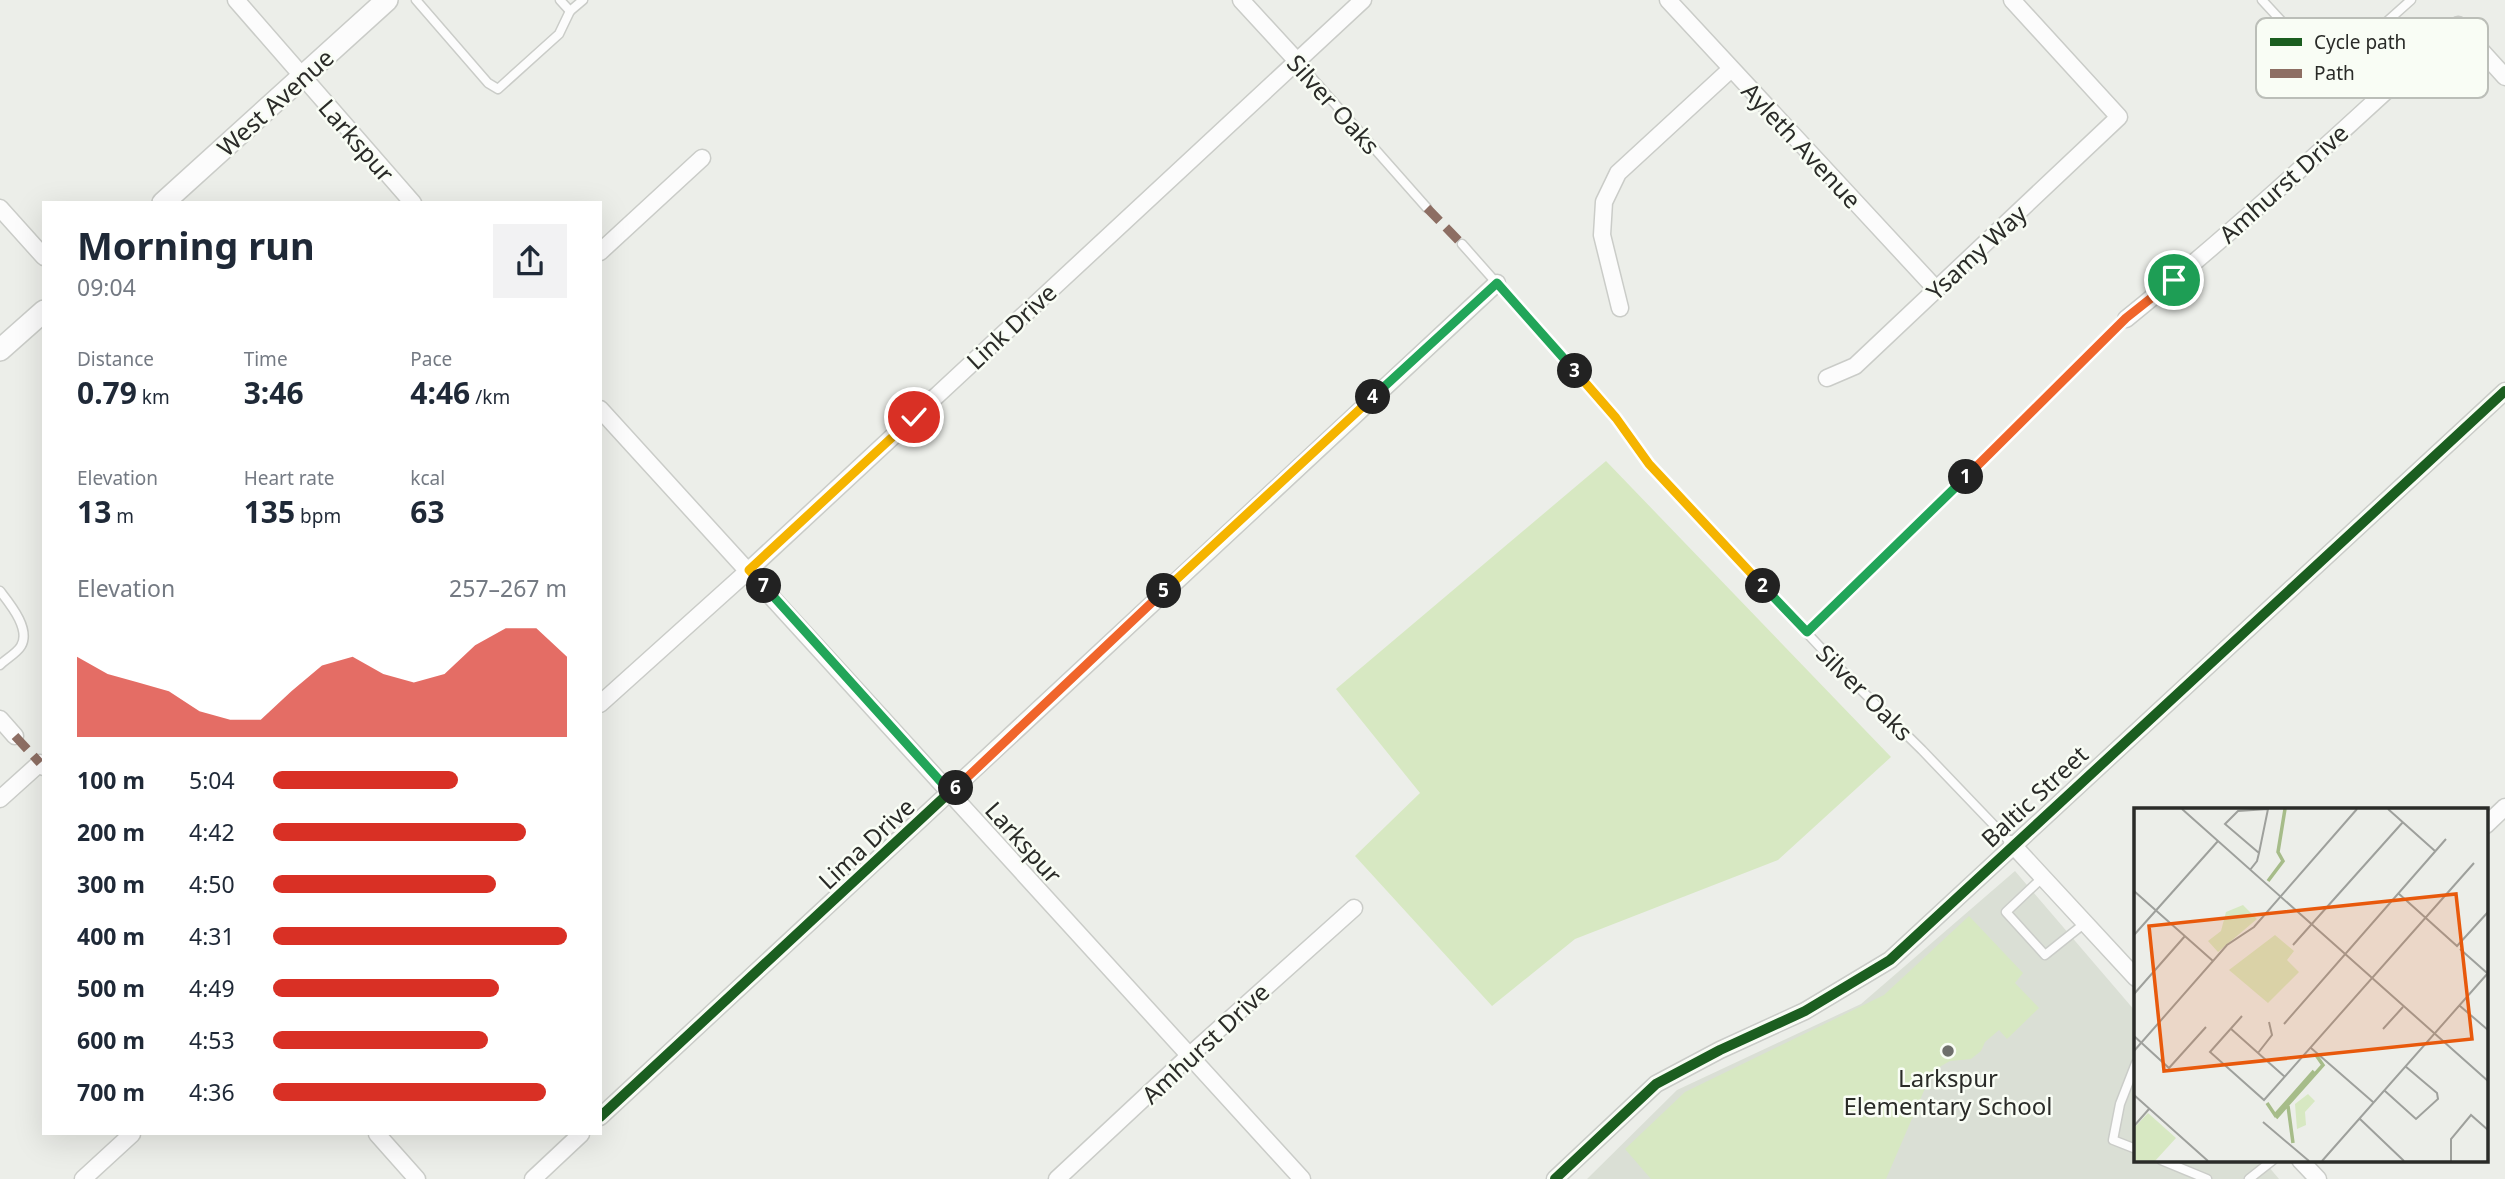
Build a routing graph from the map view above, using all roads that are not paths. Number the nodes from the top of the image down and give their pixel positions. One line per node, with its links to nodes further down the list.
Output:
1 (236, 0): 18 (street, Larkspur)
2 (387, 0): 18 (main road, West Avenue)
3 (416, 0): 12 (lane)
4 (560, 0): 12 (lane)
5 (583, 0): 12 (lane)
6 (1241, 0): 16 (street, Silver Oaks)
7 (1363, 0): 16 (street, Link Drive)
8 (1668, 0): 17 (street, Ayleth Avenue)
9 (2012, 0): 30 (street, Ysamy Way)
10 (2262, 0): 13 (lane)
11 (2411, 0): 14 (lane)
12 (570, 11)
13 (2279, 18)
14 (2391, 18)
15 (2488, 58): 19 (street, Amhurst Drive)
16 (1297, 61): 25 (lane, Silver Oaks); 38 (street, Link Drive)
17 (1731, 69): 30 (street, Ayleth Avenue); 31 (street)
18 (303, 76): 22 (main road, West Avenue); 23 (street, Larkspur)
19 (2505, 77)
20 (2378, 98): 33 (street, Amhurst Drive)
21 (702, 158): 27 (street)
22 (165, 201)
23 (411, 201)
24 (0, 208): 28 (street)
25 (1427, 208)
26 (1462, 244): 29 (lane, Silver Oaks)
27 (602, 250)
28 (42, 255)
29 (1497, 283): 40 (lane, Silver Oaks); 46 (street, Lima Drive)
30 (1936, 289): 35 (street, Ysamy Way)
31 (1620, 308)
32 (42, 313): 34 (main road)
33 (2126, 318): 40 (lane, Amhurst Drive)
34 (0, 351)
35 (1827, 378)
36 (2505, 391): 50 (street, Baltic Street)
37 (602, 411): 38 (street, Larkspur)
38 (749, 570): 42 (street, Link Drive); 46 (street, Larkspur)
39 (0, 591): 41 (lane)
40 (1807, 632): 50 (lane, Silver Oaks)
41 (0, 665)
42 (602, 702)
43 (0, 719): 44 (street)
44 (15, 736)
45 (42, 765): 47 (street)
46 (951, 793): 55 (street, Larkspur); 57 (street, Lima Drive)
47 (0, 799)
48 (2505, 807): 49 (street)
49 (2488, 823)
50 (2012, 844): 51 (street, Silver Oaks); 70 (street, Baltic Street)
51 (2042, 878): 53 (street, Silver Oaks); 53 (lane)
52 (1354, 908): 55 (street, Amhurst Drive)
53 (2085, 923): 54 (street, Silver Oaks)
54 (2134, 976)
55 (1190, 1055): 68 (street, Amhurst Drive); 69 (street, Larkspur)
56 (2134, 1068): 61 (lane)
57 (602, 1115)
58 (131, 1135): 65 (street)
59 (378, 1135): 66 (street)
60 (581, 1135): 67 (street)
61 (2134, 1148)
62 (2166, 1162): 71 (lane)
63 (2270, 1162): 72 (lane)
64 (2302, 1162): 73 (street)
65 (83, 1179)
66 (417, 1179)
67 (533, 1179)
68 (1057, 1179)
69 (1302, 1179)
70 (1555, 1179)
71 (2207, 1179)
72 (2249, 1179)
73 (2318, 1179)

